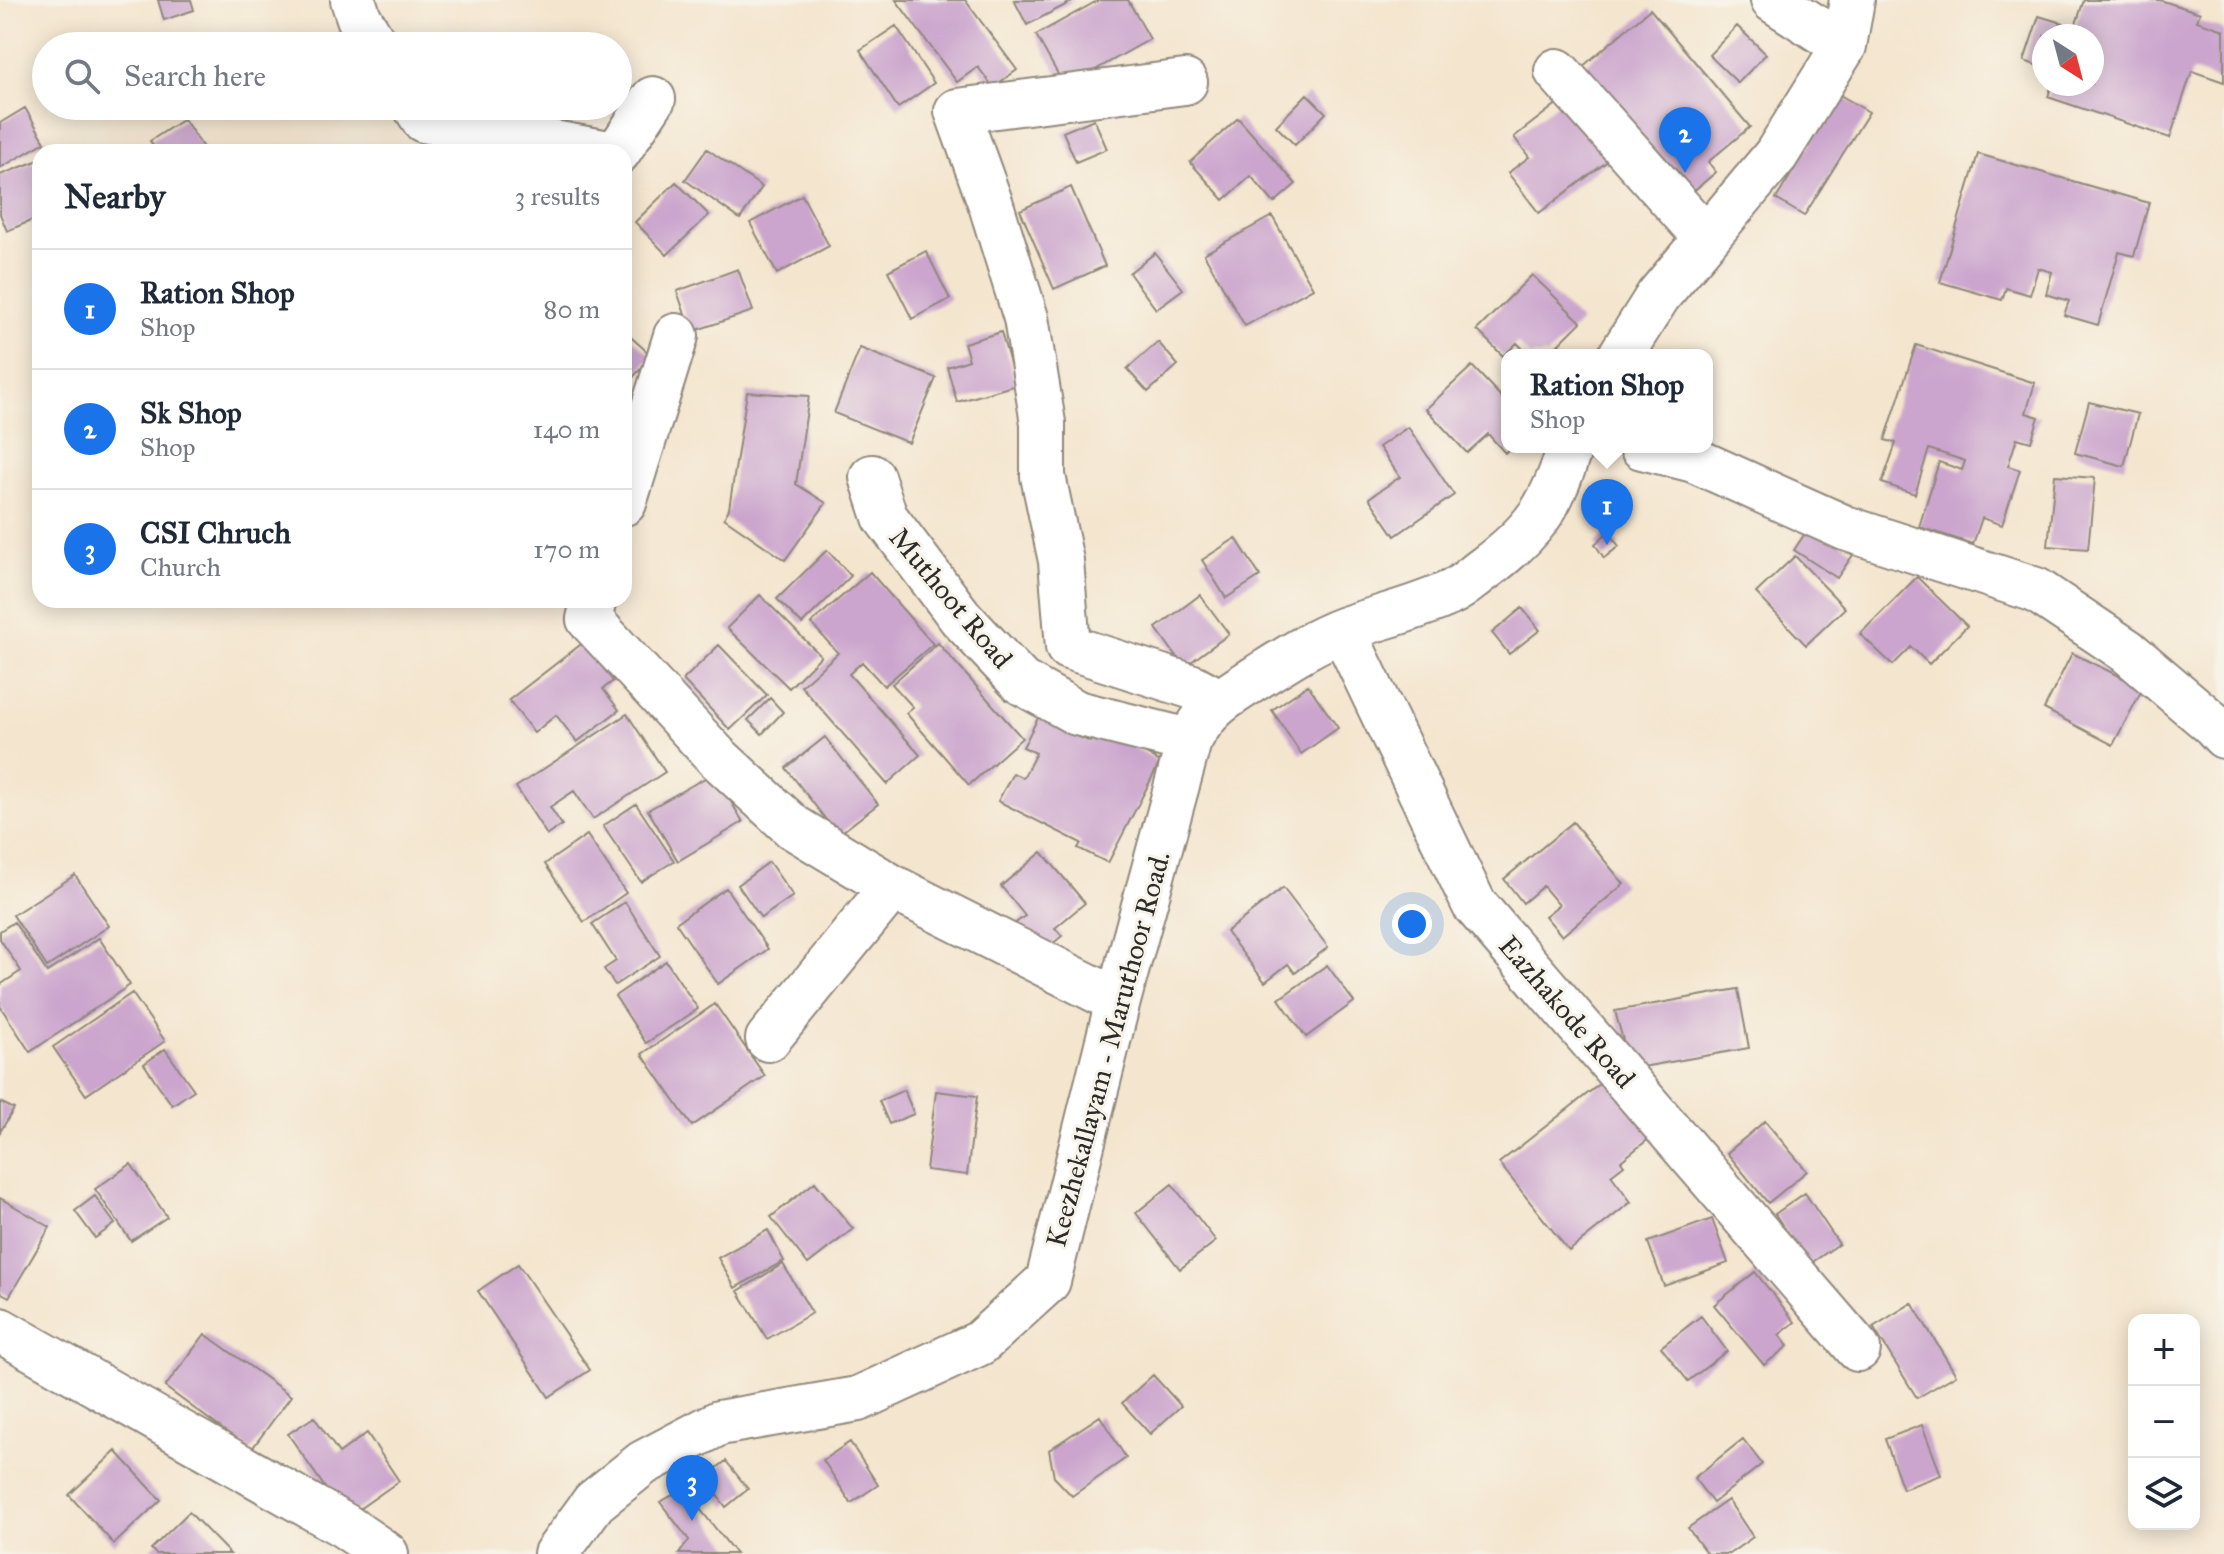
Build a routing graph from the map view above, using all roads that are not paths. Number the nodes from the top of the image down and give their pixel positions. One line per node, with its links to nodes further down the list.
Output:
1 (353, 0): 4 (street)
2 (1773, 0): 5 (street)
3 (1852, 0): 5 (street)
4 (368, 32)
5 (1844, 46): 12 (street)
6 (1557, 71): 12 (street)
7 (1185, 82): 21 (street)
8 (653, 99): 11 (street)
9 (424, 120): 10 (street)
10 (558, 144)
11 (623, 144)
12 (1705, 237): 14 (street)
13 (676, 336): 17 (street)
14 (1625, 349)
15 (1568, 453): 20 (street, Keezhekallayam - Maruthoor Road.)
16 (1666, 453): 22 (street)
17 (632, 477)
18 (872, 477): 23 (street, Muthoot Road)
19 (592, 608): 24 (street)
20 (1343, 630): 21 (street, Keezhekallayam - Maruthoor Road.); 28 (street, Eazhakode Road)
21 (1219, 701): 23 (street, Keezhekallayam - Maruthoor Road.)
22 (2224, 736)
23 (1189, 741): 25 (street, Keezhekallayam - Maruthoor Road.)
24 (892, 887): 25 (street); 26 (street)
25 (1118, 1001): 30 (street, Keezhekallayam - Maruthoor Road.)
26 (768, 1039)
27 (0, 1330): 29 (street)
28 (1858, 1349)
29 (386, 1554)
30 (556, 1554)

